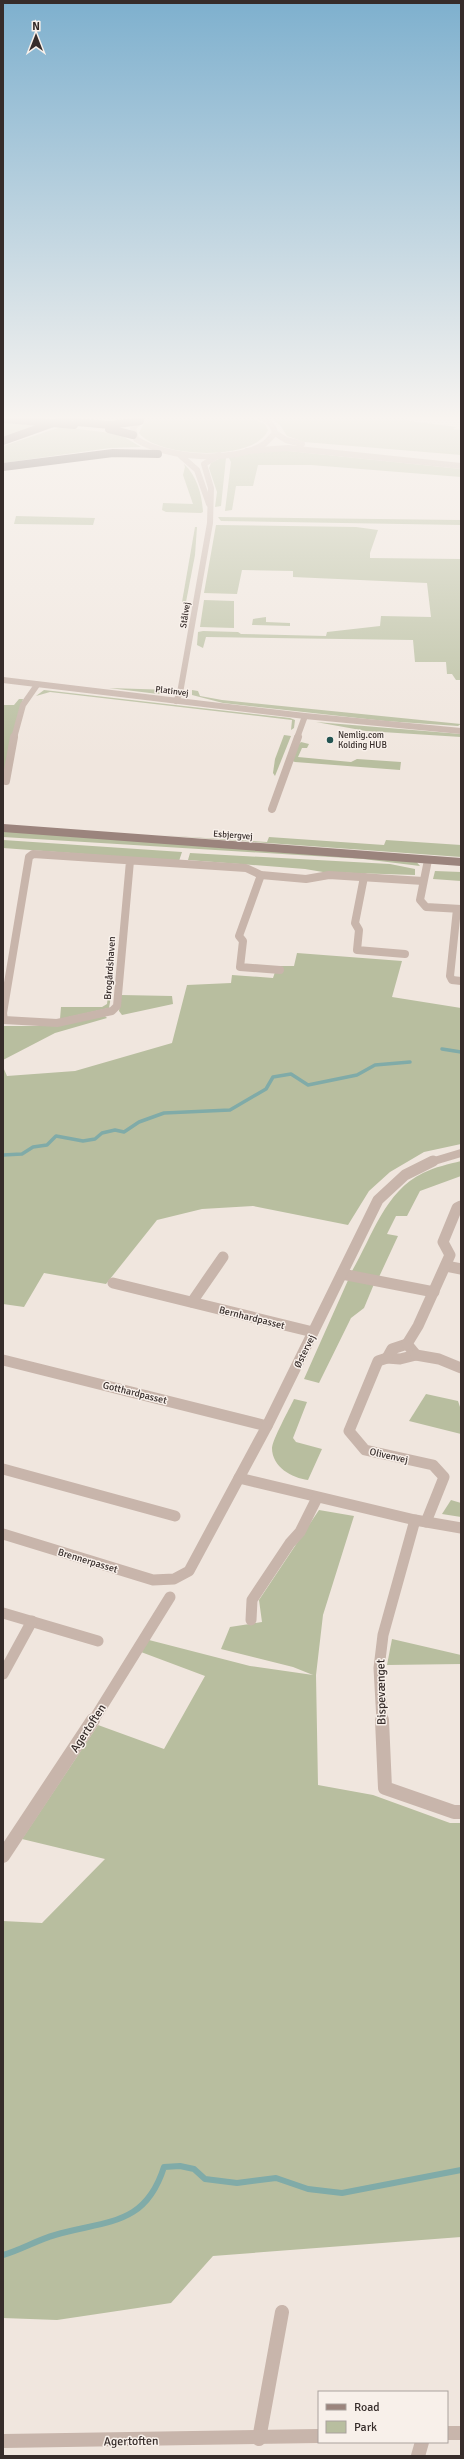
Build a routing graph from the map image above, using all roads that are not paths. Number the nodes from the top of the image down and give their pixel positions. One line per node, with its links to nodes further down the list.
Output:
1 (209, 531): 4 (street, Stålvej)
2 (3, 680): 3 (street, Platinvej)
3 (37, 685): 4 (street, Platinvej); 7 (street)
4 (176, 701): 5 (street, Platinvej)
5 (305, 716): 6 (street, Platinvej); 8 (street)
6 (461, 731)
7 (6, 781)
8 (272, 809)
9 (3, 828): 10 (main road, Esbjergvej)
10 (428, 860): 12 (main road, Esbjergvej); 15 (street)
11 (130, 861): 11 (street, Brogårdshaven); 13 (street, Brogårdshaven)
12 (461, 862)
13 (261, 875): 14 (street, Brogårdshaven); 18 (street)
14 (364, 877): 15 (street, Brogårdshaven); 17 (street)
15 (423, 881): 16 (street)
16 (459, 909): 19 (street)
17 (405, 954)
18 (280, 970)
19 (461, 981)
20 (461, 1152): 25 (street, Østervej)
21 (461, 1206): 23 (street)
22 (223, 1256): 28 (street)
23 (446, 1266): 24 (street); 27 (street)
24 (461, 1269)
25 (342, 1274): 27 (street); 29 (street, Østervej)
26 (113, 1283): 28 (street, Bernhardpasset)
27 (434, 1292): 30 (street)
28 (192, 1302): 29 (street, Bernhardpasset)
29 (313, 1332): 35 (street, Østervej)
30 (407, 1344): 31 (street); 32 (street, Olivenvej)
31 (416, 1354): 32 (street); 34 (street)
32 (387, 1358): 40 (street, Olivenvej)
33 (3, 1360): 35 (street, Gotthardpasset)
34 (461, 1368)
35 (267, 1426): 37 (street, Østervej)
36 (3, 1469): 39 (street)
37 (239, 1478): 38 (street); 43 (street, Østervej)
38 (317, 1498): 40 (street); 46 (street)
39 (175, 1516)
40 (421, 1521): 41 (street); 50 (street, Bispevænget)
41 (461, 1528)
42 (3, 1534): 43 (street, Brennerpasset)
43 (174, 1579)
44 (170, 1597): 51 (street, Agertoften)
45 (3, 1612): 47 (street)
46 (250, 1620)
47 (32, 1621): 48 (street); 49 (street)
48 (98, 1641)
49 (3, 1674)
50 (461, 1812)
51 (3, 1856)
52 (282, 2312): 56 (street)
53 (448, 2433): 54 (street)
54 (461, 2433)
55 (318, 2436): 56 (street, Agertoften)
56 (259, 2439): 57 (street, Agertoften)
57 (3, 2441)
58 (422, 2443): 59 (street)
59 (418, 2456)

